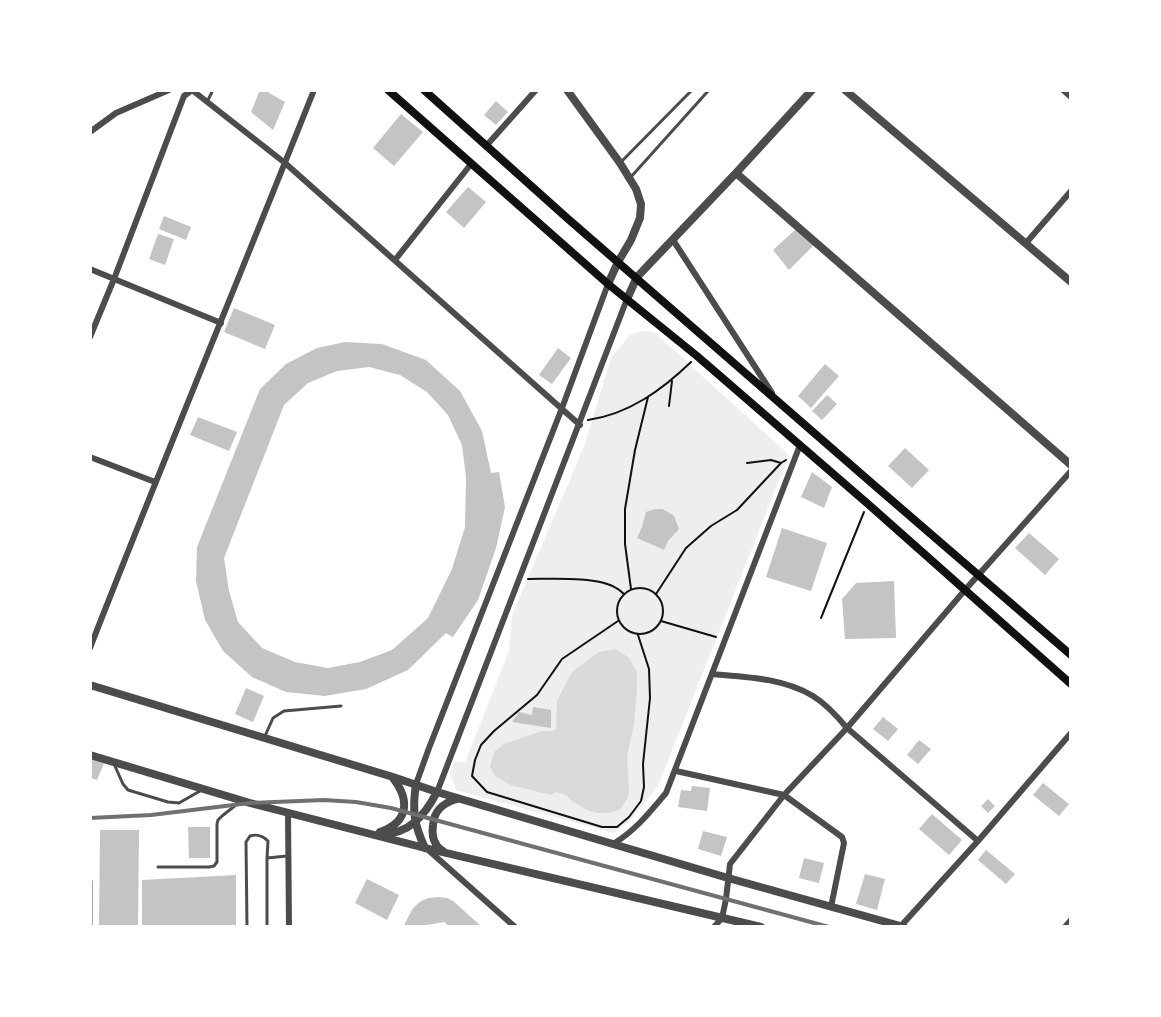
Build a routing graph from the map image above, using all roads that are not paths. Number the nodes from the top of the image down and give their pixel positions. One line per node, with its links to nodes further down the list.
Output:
1 (169, 90): 16 (street)
2 (192, 90): 15 (street); 30 (street)
3 (213, 90): 15 (lane)
4 (314, 90): 18 (street)
5 (388, 90): 20 (main road)
6 (424, 90): 17 (main road)
7 (536, 90): 17 (street)
8 (567, 90): 19 (street)
9 (692, 90): 19 (lane)
10 (709, 90): 22 (lane)
11 (812, 90): 21 (street)
12 (846, 90): 25 (street)
13 (1063, 90): 14 (street)
14 (1071, 97)
15 (207, 102): 18 (street)
16 (90, 132)
17 (487, 145): 27 (main road)
18 (285, 163): 26 (street); 34 (street)
19 (620, 163): 22 (street)
20 (471, 164): 26 (street); 32 (main road)
21 (736, 173): 24 (street); 41 (street)
22 (629, 178): 27 (street)
23 (1071, 191): 25 (street)
24 (673, 240): 29 (street); 36 (street)
25 (1026, 243): 31 (street)
26 (395, 260): 37 (street)
27 (618, 262): 29 (main road); 32 (street)
28 (90, 269): 30 (street)
29 (637, 277): 33 (street); 36 (main road)
30 (114, 279): 34 (street); 35 (street)
31 (1071, 282)
32 (608, 284): 33 (main road); 37 (street)
33 (627, 300): 38 (street); 39 (main road)
34 (221, 323): 43 (street)
35 (90, 337)
36 (774, 396): 44 (main road)
37 (562, 408): 38 (street); 59 (street)
38 (581, 423): 61 (street)
39 (800, 446): 45 (main road); 48 (street)
40 (90, 457): 43 (street)
41 (1071, 465)
42 (1071, 471): 44 (street)
43 (155, 482): 46 (street)
44 (978, 575): 45 (street); 47 (main road)
45 (965, 590): 49 (main road); 52 (street)
46 (90, 648)
47 (1071, 655)
48 (712, 674): 52 (street); 57 (street)
49 (1071, 684)
50 (90, 685): 54 (street)
51 (341, 706): 54 (lane)
52 (847, 728): 62 (street); 68 (street)
53 (1071, 733): 68 (street)
54 (264, 738): 58 (street)
55 (90, 755): 56 (street)
56 (114, 762): 60 (street); 60 (lane)
57 (676, 771): 62 (street); 69 (street)
58 (393, 777): 59 (street); 67 (street)
59 (416, 784): 61 (street); 66 (street)
60 (203, 789): 64 (street)
61 (437, 792): 63 (street); 66 (street)
62 (784, 795): 75 (street); 77 (street)
63 (459, 798): 69 (street); 71 (street)
64 (242, 801): 65 (street); 74 (lane)
65 (288, 813): 67 (street); 72 (street)
66 (415, 823): 67 (street); 70 (street)
67 (364, 832): 70 (street)
68 (978, 841): 87 (street)
69 (613, 844): 75 (street)
70 (425, 848): 71 (street); 84 (street)
71 (444, 853): 78 (street)
72 (288, 856): 73 (lane); 83 (street)
73 (267, 858): 81 (lane); 82 (lane)
74 (158, 867)
75 (728, 878): 77 (street); 78 (street)
76 (91, 881): 80 (lane)
77 (831, 907): 87 (street)
78 (722, 918): 85 (street); 86 (street)
79 (1071, 920): 88 (street)
80 (91, 927)
81 (247, 927)
82 (267, 927)
83 (289, 927)
84 (515, 927)
85 (714, 927)
86 (761, 927)
87 (902, 927)
88 (1065, 927)

